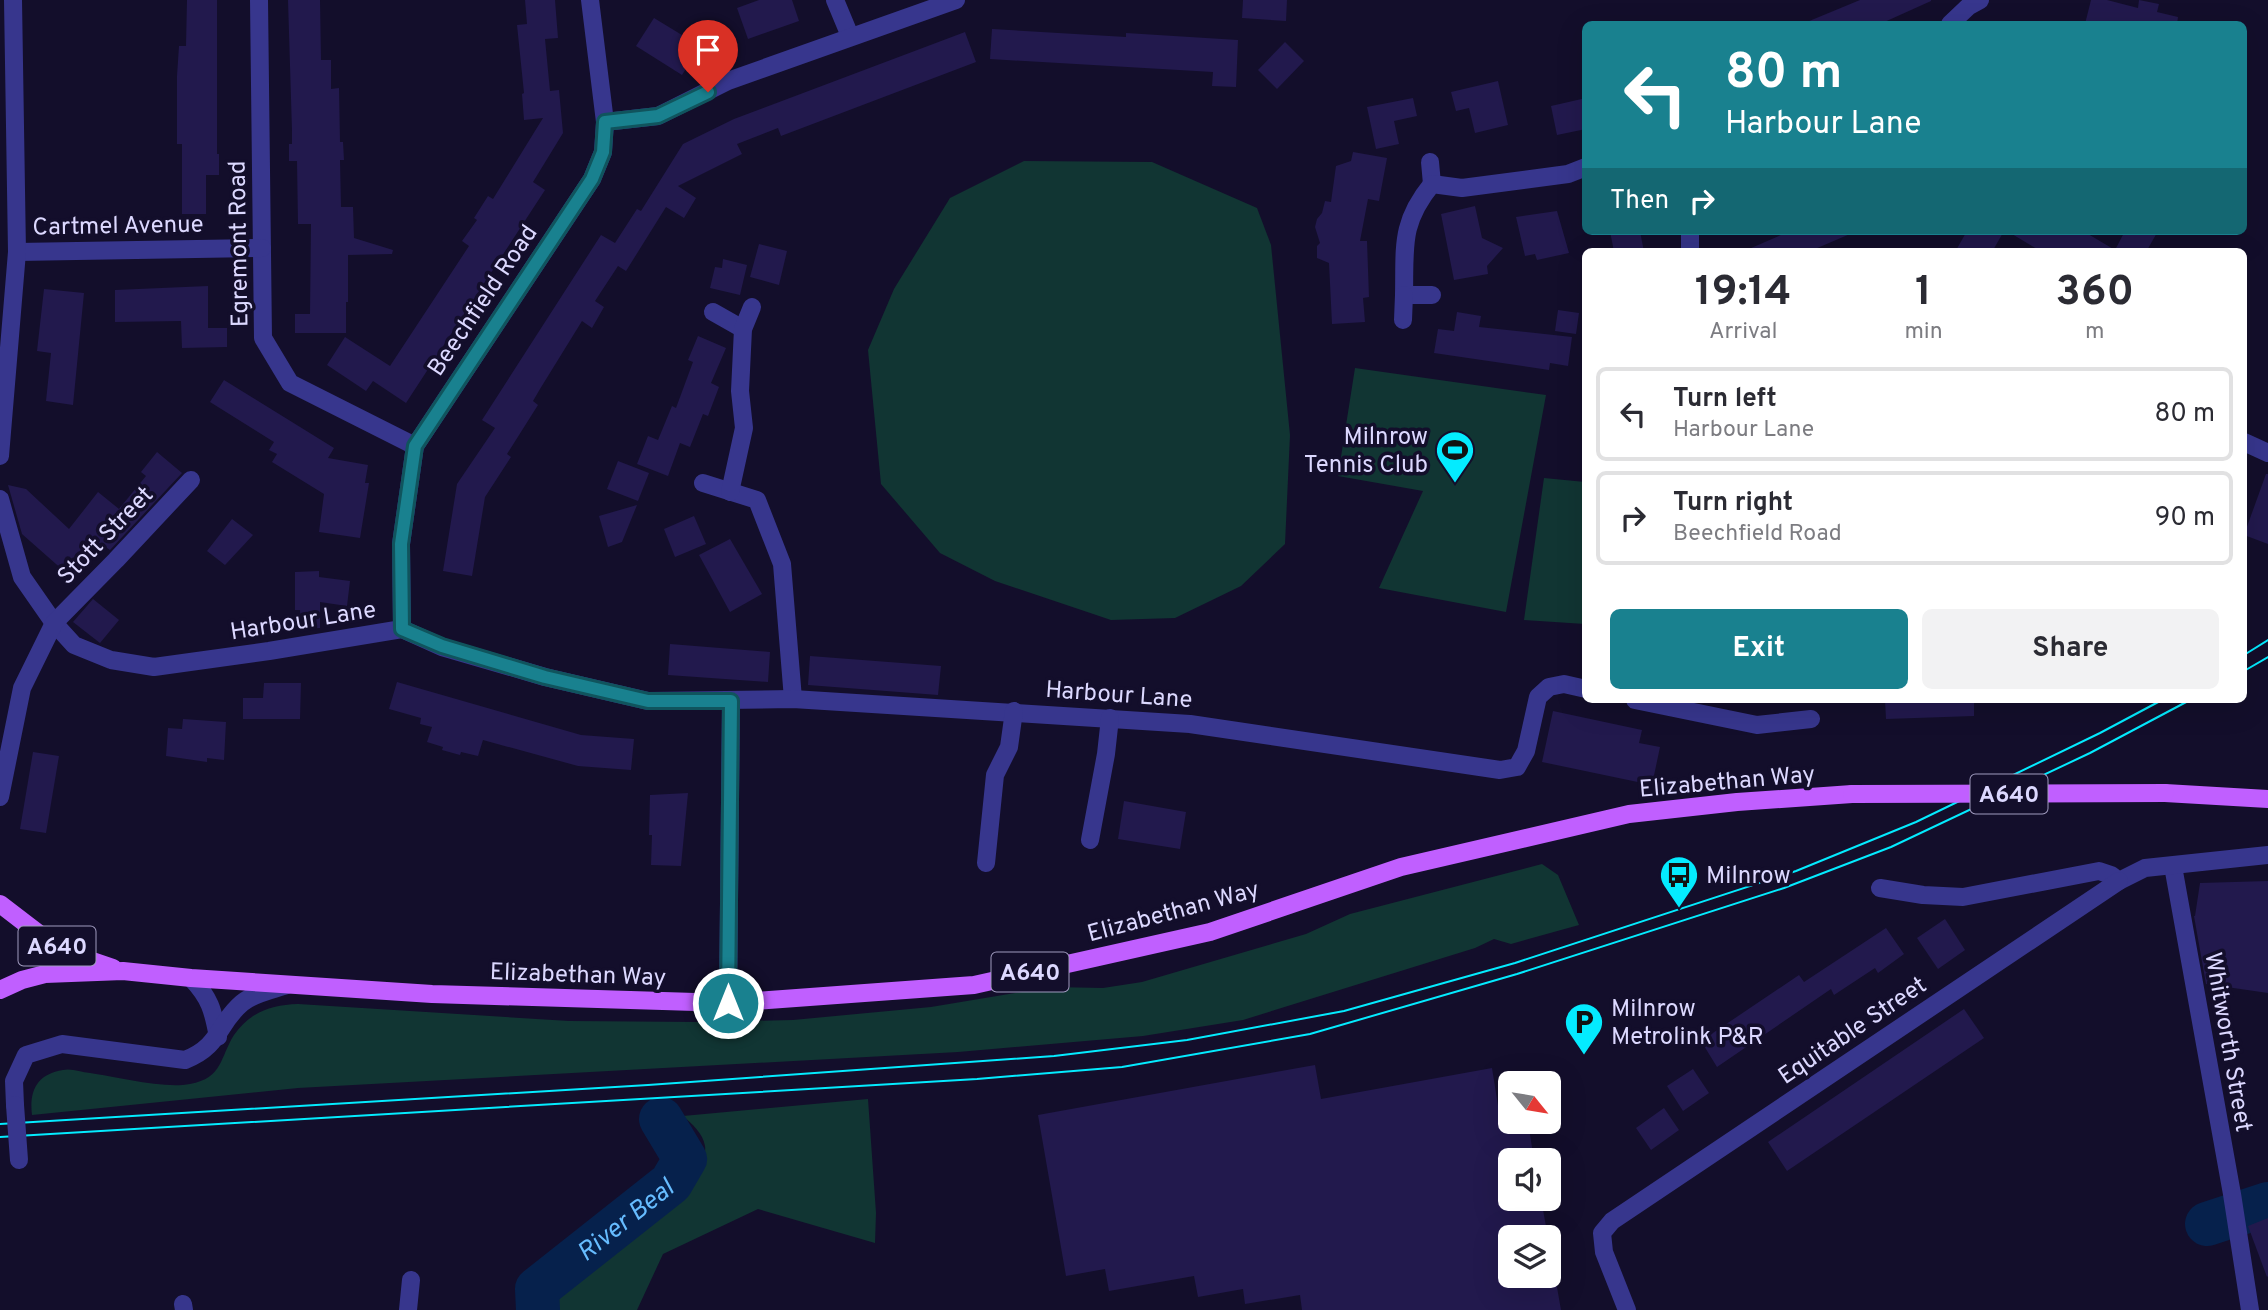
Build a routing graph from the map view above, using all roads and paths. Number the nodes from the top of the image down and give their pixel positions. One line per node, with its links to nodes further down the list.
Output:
1 (13, 0): 14 (street)
2 (259, 0): 13 (street, Egremont Road)
3 (590, 0): 9 (street, Beechfield Road)
4 (835, 0): 8 (street)
5 (956, 0): 8 (street)
6 (1980, 0): 7 (street)
7 (1953, 21)
8 (850, 36): 9 (street)
9 (605, 122): 22 (street, Beechfield Road)
10 (1430, 162): 12 (street)
11 (1582, 169): 12 (street)
12 (1433, 184): 15 (street)
13 (262, 247): 14 (street, Cartmel Avenue); 22 (street, Egremont Road)
14 (17, 252): 24 (street)
15 (1404, 295): 16 (street); 19 (street)
16 (1432, 295)
17 (752, 307): 20 (street)
18 (713, 312): 20 (street)
19 (1403, 320)
20 (743, 329): 27 (street)
21 (2247, 443): 23 (street)
22 (415, 446): 30 (street, Beechfield Road)
23 (2268, 453)
24 (0, 456)
25 (191, 480): 29 (street, Stott Street)
26 (703, 483): 27 (street)
27 (730, 492): 32 (street)
28 (0, 499): 29 (street, Harbour Lane)
29 (54, 623): 30 (street, Harbour Lane); 38 (street, Stott Street)
30 (402, 629): 33 (street, Harbour Lane)
31 (1582, 688): 36 (street, Harbour Lane)
32 (793, 699): 33 (street, Harbour Lane); 35 (street, Harbour Lane)
33 (731, 701): 51 (street)
34 (1650, 703): 37 (street)
35 (1013, 711): 36 (street, Harbour Lane); 42 (street)
36 (1110, 718): 40 (street)
37 (1811, 719)
38 (0, 797)
39 (2268, 799): 51 (main road, Elizabethan Way / A640, bridge)
40 (1090, 841)
41 (2268, 855): 43 (street, Equitable Street)
42 (986, 863)
43 (2173, 866): 44 (street, Equitable Street); 57 (street, Whitworth Street)
44 (2119, 881): 45 (street); 56 (street, Equitable Street)
45 (1880, 888)
46 (0, 904): 47 (main road, Elizabethan Way / A640)
47 (123, 971): 48 (main road, Elizabethan Way / A640); 50 (main road, Elizabethan Way / A640)
48 (191, 978): 49 (main road, Elizabethan Way / A640); 52 (street)
49 (287, 985): 51 (main road, Elizabethan Way / A640); 52 (street)
50 (0, 989)
51 (728, 1003)
52 (218, 1037): 53 (street, bridge)
53 (19, 1160)
54 (411, 1280): 55 (street)
55 (408, 1310)
56 (1628, 1310)
57 (2250, 1310)

